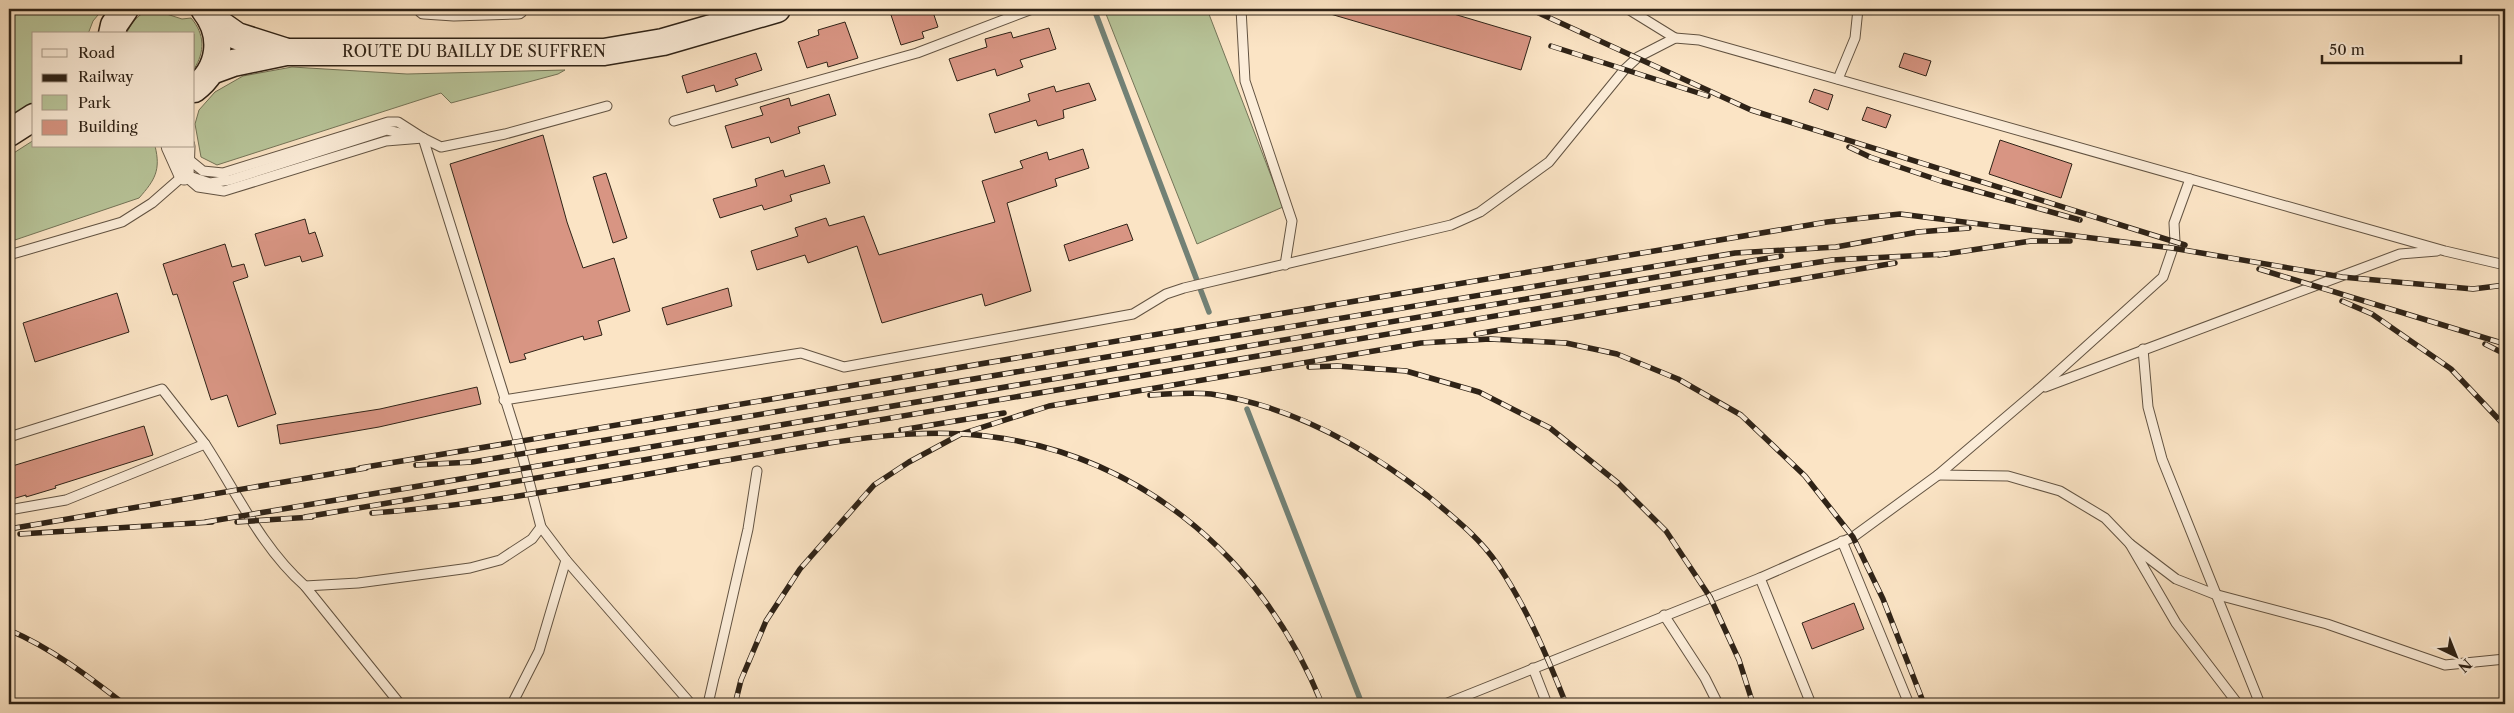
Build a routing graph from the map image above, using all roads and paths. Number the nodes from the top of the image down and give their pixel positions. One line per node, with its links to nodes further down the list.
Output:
1 (125, 9): 10 (main road)
2 (424, 9): 3 (street)
3 (518, 9)
4 (776, 9): 12 (main road, ROUTE DU BAILLY DE SUFFREN)
5 (1032, 9): 17 (lane)
6 (1241, 9): 25 (lane)
7 (1628, 9): 11 (lane)
8 (1858, 9): 13 (lane)
9 (207, 13): 12 (main road, ROUTE DU BAILLY DE SUFFREN); 14 (main road)
10 (112, 32)
11 (1675, 38): 13 (lane); 25 (lane)
12 (286, 52): 14 (main road, ROUTE DU BAILLY DE SUFFREN)
13 (1838, 79): 22 (lane)
14 (202, 80)
15 (607, 106): 19 (lane)
16 (32, 118): 18 (main road)
17 (674, 121)
18 (9, 134)
19 (423, 138): 20 (lane); 21 (lane); 29 (lane)
20 (180, 149): 21 (street)
21 (184, 175): 24 (lane)
22 (2190, 179): 23 (lane); 28 (lane)
23 (2445, 251): 26 (lane); 27 (lane)
24 (9, 254)
25 (1285, 265): 29 (lane)
26 (2505, 265)
27 (2143, 349): 28 (lane); 41 (lane)
28 (2040, 388): 33 (lane)
29 (504, 400): 35 (lane)
30 (9, 437): 31 (lane)
31 (205, 444): 34 (lane); 40 (lane)
32 (757, 471): 48 (lane)
33 (1938, 475): 36 (lane); 37 (lane)
34 (9, 510)
35 (542, 527): 38 (lane); 40 (lane)
36 (1842, 541): 39 (lane); 53 (lane)
37 (2130, 544): 41 (lane); 54 (lane)
38 (566, 560): 46 (lane); 47 (lane)
39 (1760, 578): 42 (lane); 52 (lane)
40 (305, 586): 45 (lane)
41 (2214, 594): 43 (lane); 55 (lane)
42 (1664, 615): 44 (lane); 51 (lane)
43 (2505, 659)
44 (1533, 668): 49 (lane); 50 (lane)
45 (400, 704)
46 (512, 704)
47 (691, 704)
48 (708, 704)
49 (1445, 704)
50 (1547, 704)
51 (1718, 704)
52 (1811, 704)
53 (1909, 704)
54 (2238, 704)
55 (2260, 704)

